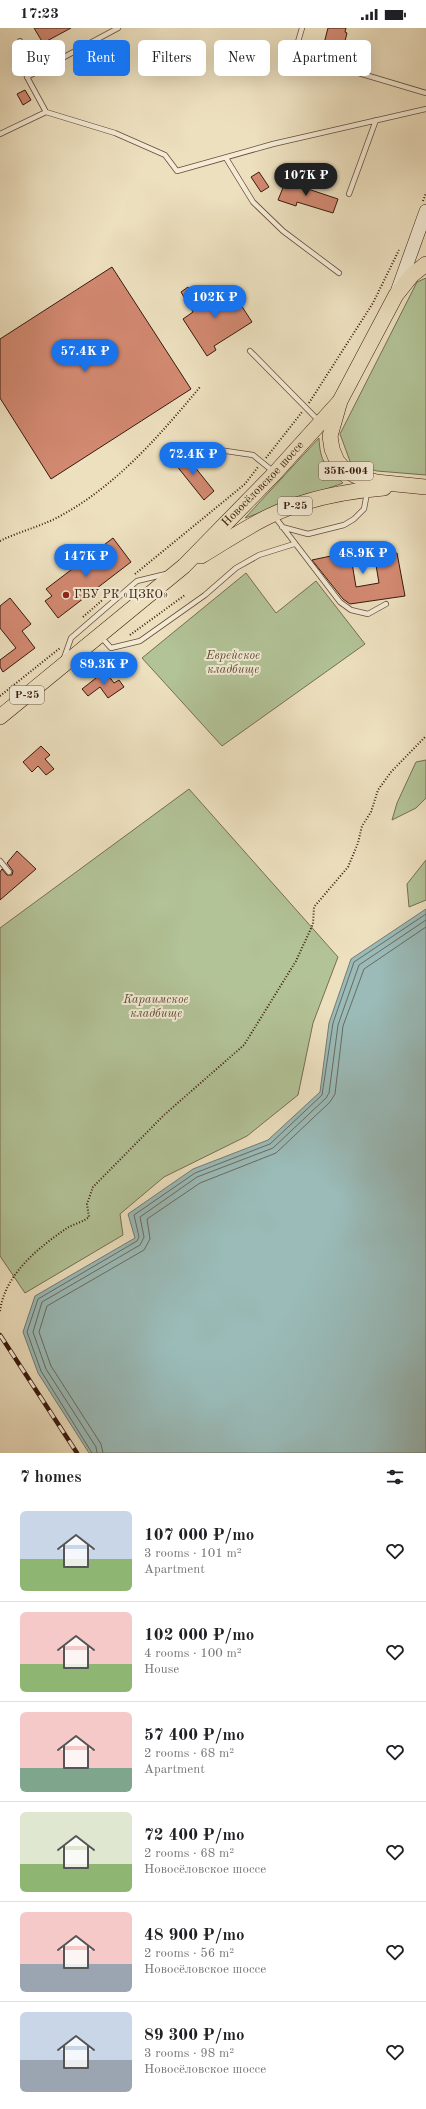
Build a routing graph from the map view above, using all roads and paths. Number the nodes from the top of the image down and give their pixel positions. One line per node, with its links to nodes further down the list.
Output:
1 (118, 28): 3 (lane)
2 (302, 28): 4 (lane)
3 (27, 77): 6 (lane)
4 (426, 93)
5 (426, 109): 7 (lane)
6 (46, 112): 8 (lane); 9 (lane)
7 (376, 120): 9 (lane); 11 (lane)
8 (0, 134)
9 (226, 158): 15 (lane)
10 (426, 193): 12 (path)
11 (349, 194)
12 (423, 209): 16 (main road)
13 (400, 248): 20 (path)
14 (426, 264): 16 (main road, 35К-004)
15 (339, 273)
16 (396, 295): 19 (main road, 35К-004)
17 (250, 351): 20 (lane)
18 (200, 387): 29 (path)
19 (340, 401): 21 (main road, Новосёловское шоссе / Р-25); 25 (main road, 35К-004)
20 (305, 408): 21 (lane); 23 (path)
21 (320, 422): 24 (main road, Новосёловское шоссе / Р-25)
22 (192, 446): 23 (lane)
23 (263, 462): 24 (lane); 32 (path)
24 (275, 472): 31 (main road, Новосёловское шоссе / Р-25)
25 (423, 486): 26 (main road, Новосёловское шоссе / Р-25)
26 (368, 489): 27 (main road, Новосёловское шоссе / Р-25); 28 (lane)
27 (273, 514): 28 (lane); 31 (main road, Новосёловское шоссе / Р-25)
28 (282, 526): 30 (lane)
29 (0, 542)
30 (294, 544): 35 (lane); 37 (lane)
31 (182, 568): 37 (main road, Новосёловское шоссе / Р-25); 40 (lane)
32 (132, 576)
33 (114, 591): 36 (path)
34 (185, 595): 38 (path)
35 (386, 604)
36 (82, 619)
37 (100, 636): 40 (main road, Новосёловское шоссе / Р-25)
38 (126, 638)
39 (63, 643): 41 (path)
40 (60, 668): 42 (main road, Новосёловское шоссе / Р-25)
41 (0, 696)
42 (0, 717)
43 (426, 736): 46 (path)
44 (0, 861): 45 (lane)
45 (9, 872)
46 (1, 1300): 47 (path)
47 (0, 1311)

